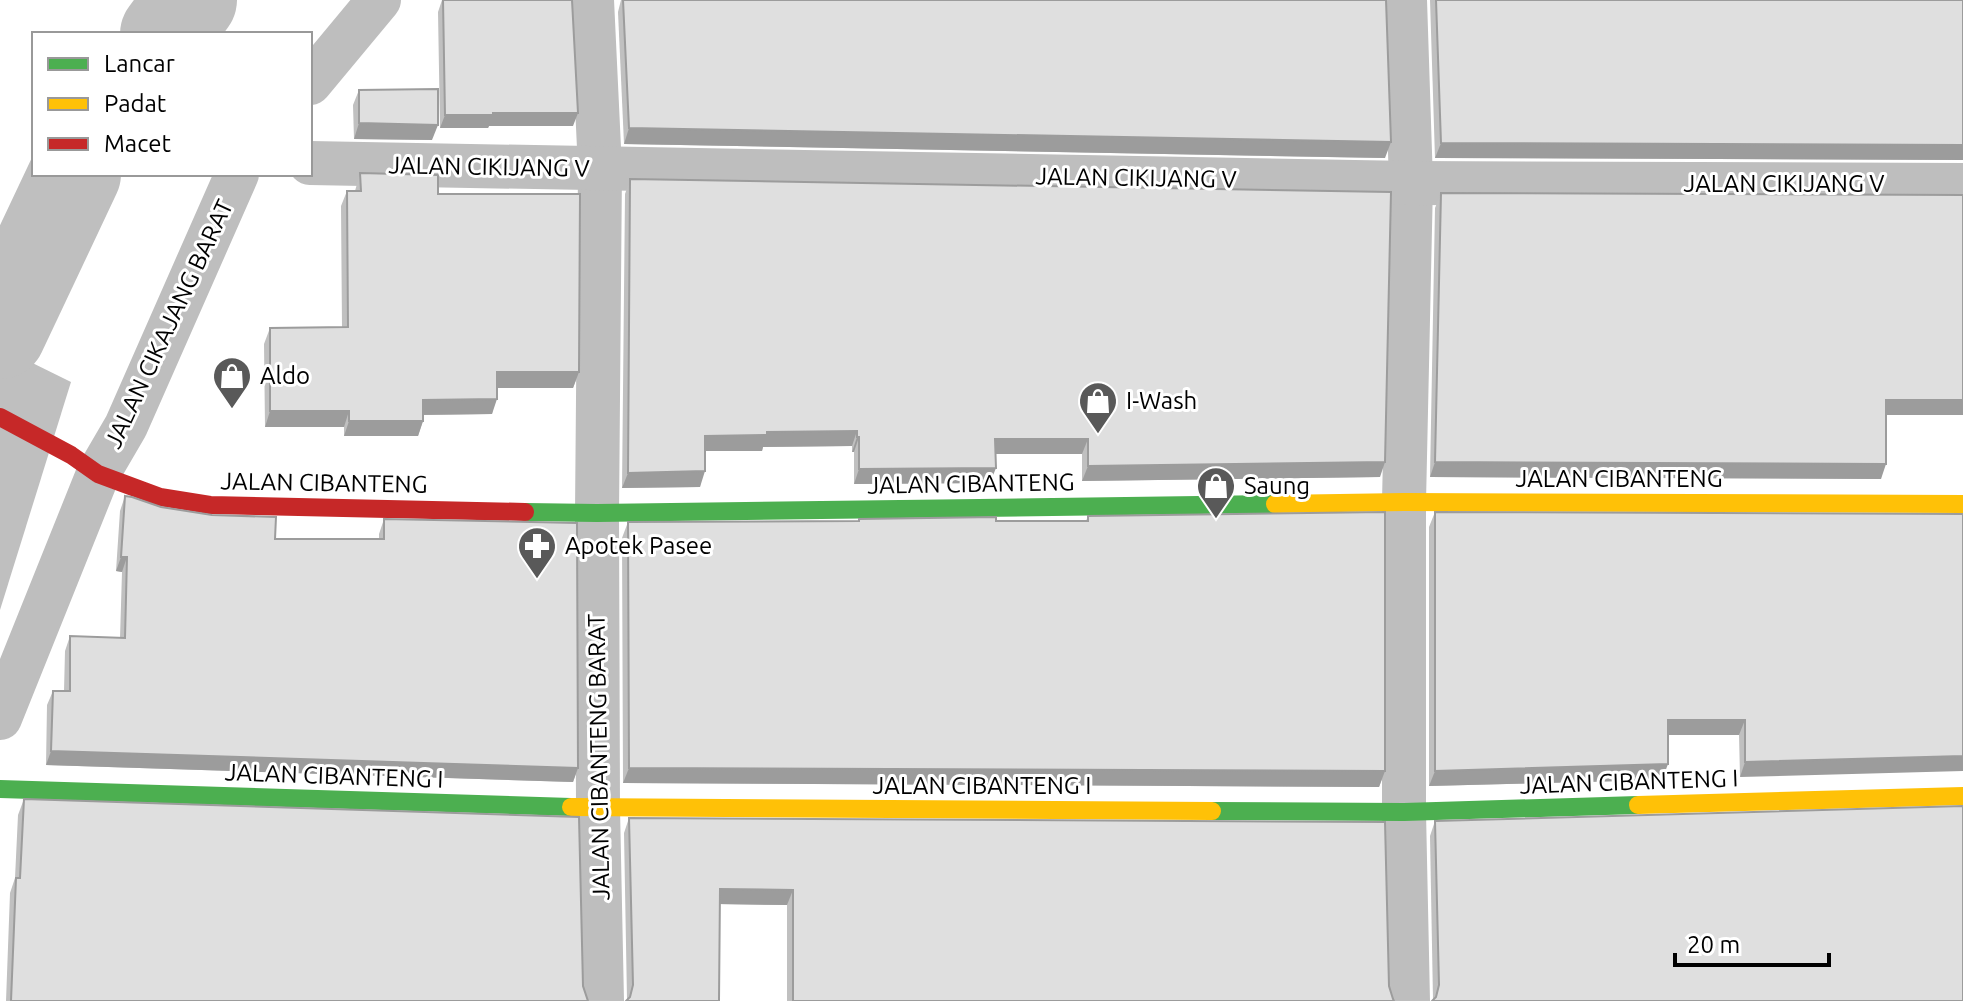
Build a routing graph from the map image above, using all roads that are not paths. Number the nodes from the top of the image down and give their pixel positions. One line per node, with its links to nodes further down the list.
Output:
1 (379, 0): 4 (street)
2 (592, 0): 6 (street, JALAN CIBANTENG BARAT)
3 (1405, 0): 8 (street)
4 (312, 81)
5 (312, 163): 6 (street, JALAN CIKIJANG V)
6 (600, 169): 8 (street, JALAN CIKIJANG V); 14 (street, JALAN CIBANTENG BARAT)
7 (236, 176): 11 (street, JALAN CIKAJANG BARAT)
8 (1411, 183): 9 (street, JALAN CIKIJANG V); 12 (street)
9 (1963, 185)
10 (0, 417): 11 (street, JALAN CIBANTENG)
11 (85, 464): 14 (street, JALAN CIBANTENG); 15 (street, JALAN CIKAJANG BARAT)
12 (1404, 502): 13 (street, JALAN CIBANTENG); 14 (street, JALAN CIBANTENG); 19 (street)
13 (1963, 504)
14 (597, 513): 18 (street, JALAN CIBANTENG BARAT)
15 (0, 718)
16 (0, 789): 18 (street, JALAN CIBANTENG I)
17 (1963, 796): 19 (street, JALAN CIBANTENG I)
18 (598, 808): 19 (street, JALAN CIBANTENG I); 20 (street, JALAN CIBANTENG BARAT)
19 (1404, 812): 21 (street)
20 (602, 1001)
21 (1408, 1001)

